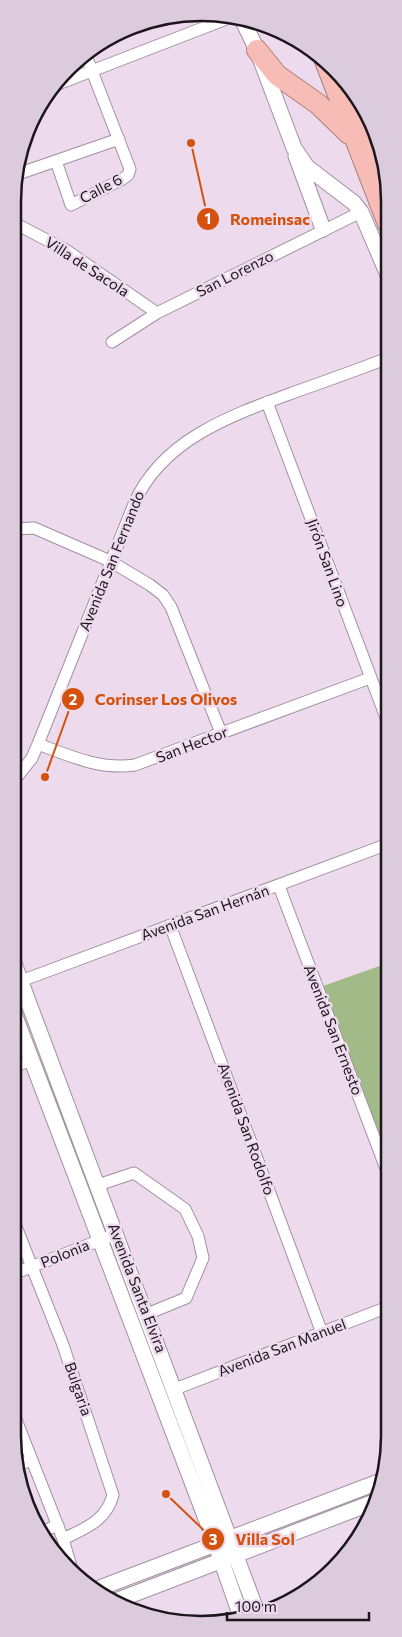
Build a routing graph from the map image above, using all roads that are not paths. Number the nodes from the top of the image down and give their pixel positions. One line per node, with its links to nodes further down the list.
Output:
1 (218, 22): 5 (street)
2 (246, 27): 3 (street)
3 (257, 50): 9 (highway); 10 (street)
4 (88, 61): 5 (street, Calle 6)
5 (91, 72): 7 (street); 8 (street, Calle 6)
6 (331, 77): 9 (highway)
7 (67, 81)
8 (119, 139): 11 (street); 11 (street, Calle 6)
9 (354, 139): 13 (highway)
10 (294, 148): 14 (street); 16 (street)
11 (56, 161): 12 (street)
12 (24, 172)
13 (381, 206)
14 (360, 212): 16 (street, San Lorenzo); 17 (street)
15 (21, 227): 18 (street, Villa de Sacola)
16 (323, 229): 18 (street, San Lorenzo)
17 (381, 259)
18 (157, 313): 19 (street, San Lorenzo)
19 (112, 342)
20 (381, 361): 21 (street, Avenida San Fernando)
21 (267, 402): 23 (street, Avenida San Fernando); 24 (street, Jirón San Lino)
22 (21, 529): 23 (street)
23 (110, 561): 26 (street); 27 (street, Avenida San Fernando)
24 (370, 678): 25 (street, Jirón San Lino); 26 (street, San Hector)
25 (381, 706)
26 (221, 734): 27 (street, San Hector)
27 (38, 744): 28 (street, Avenida San Fernando)
28 (21, 772)
29 (381, 847): 30 (street, Avenida San Hernán)
30 (279, 886): 31 (street, Avenida San Hernán); 38 (street, Avenida San Ernesto)
31 (170, 925): 32 (street, Avenida San Hernán); 47 (street, Avenida San Rodolfo)
32 (21, 981): 33 (street, Avenida Santa Elvira)
33 (32, 1010): 34 (street); 39 (street, Avenida Santa Elvira)
34 (21, 1012)
35 (21, 1031): 36 (street, Avenida Santa Elvira)
36 (32, 1060): 37 (street); 42 (street, Avenida Santa Elvira)
37 (21, 1064)
38 (381, 1156)
39 (98, 1185): 40 (street, Avenida Santa Elvira); 46 (street)
40 (116, 1234): 42 (street, Polonia); 46 (street, Avenida Santa Elvira)
41 (21, 1238): 43 (street, Bulgaria)
42 (100, 1240): 43 (street, Polonia); 57 (street, Avenida Santa Elvira)
43 (33, 1267): 44 (street, Polonia); 56 (street, Bulgaria)
44 (21, 1271)
45 (381, 1310): 47 (street, Avenida San Manuel)
46 (147, 1314): 48 (street, Avenida Santa Elvira)
47 (322, 1333): 48 (street, Avenida San Manuel)
48 (175, 1389): 57 (street, Avenida Santa Elvira)
49 (21, 1435): 50 (street)
50 (31, 1460): 51 (street); 54 (street)
51 (24, 1463)
52 (375, 1483): 57 (street)
53 (367, 1505): 58 (street)
54 (58, 1525): 55 (street); 56 (street)
55 (48, 1530)
56 (63, 1539): 59 (street)
57 (222, 1542): 58 (street, Avenida Santa Elvira); 60 (street, Avenida Santa Elvira); 61 (street)
58 (235, 1554): 60 (street); 63 (street, Avenida Santa Elvira)
59 (68, 1557)
60 (220, 1560): 62 (street); 64 (street, Avenida Santa Elvira)
61 (103, 1587)
62 (123, 1598)
63 (255, 1607)
64 (239, 1612)

